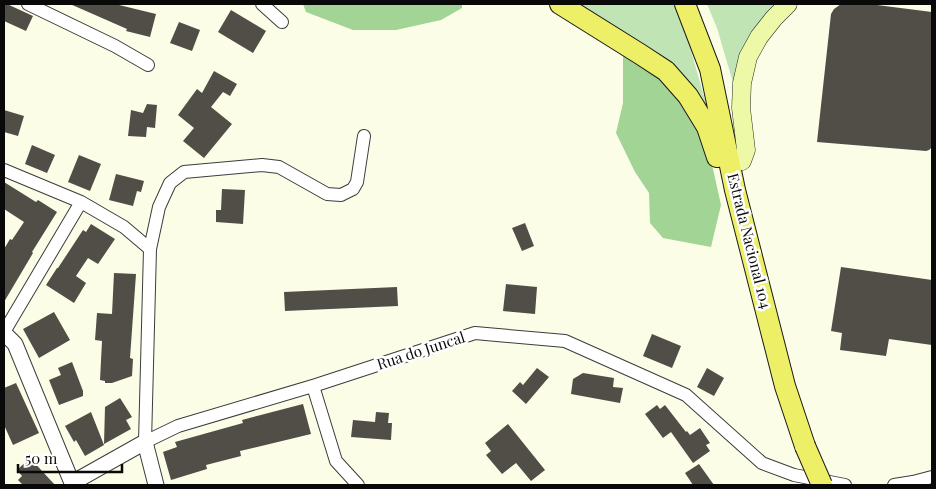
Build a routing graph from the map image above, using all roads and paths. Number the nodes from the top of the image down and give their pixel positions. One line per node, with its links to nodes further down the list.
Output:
1 (28, 4): 8 (street)
2 (262, 4): 7 (street)
3 (560, 4): 12 (main road)
4 (685, 4): 12 (main road, Estrada Nacional 104)
5 (696, 4): 10 (main road, Estrada Nacional 104)
6 (788, 4): 10 (main road)
7 (282, 22)
8 (148, 66)
9 (364, 136): 14 (street)
10 (742, 162): 15 (main road, Estrada Nacional 104)
11 (4, 170): 13 (street)
12 (735, 190): 15 (main road, Estrada Nacional 104)
13 (81, 202): 14 (street); 16 (street)
14 (150, 249): 18 (street)
15 (767, 316): 24 (main road, bridge)
16 (4, 332): 21 (street)
17 (313, 386): 18 (street, Rua do Juncal); 20 (street, Rua do Juncal); 23 (street)
18 (145, 442): 21 (street, Rua do Juncal); 22 (street)
19 (932, 477): 26 (street)
20 (794, 480): 25 (street, Rua do Juncal)
21 (71, 484)
22 (156, 485)
23 (358, 485)
24 (822, 485)
25 (845, 485)
26 (894, 485)

